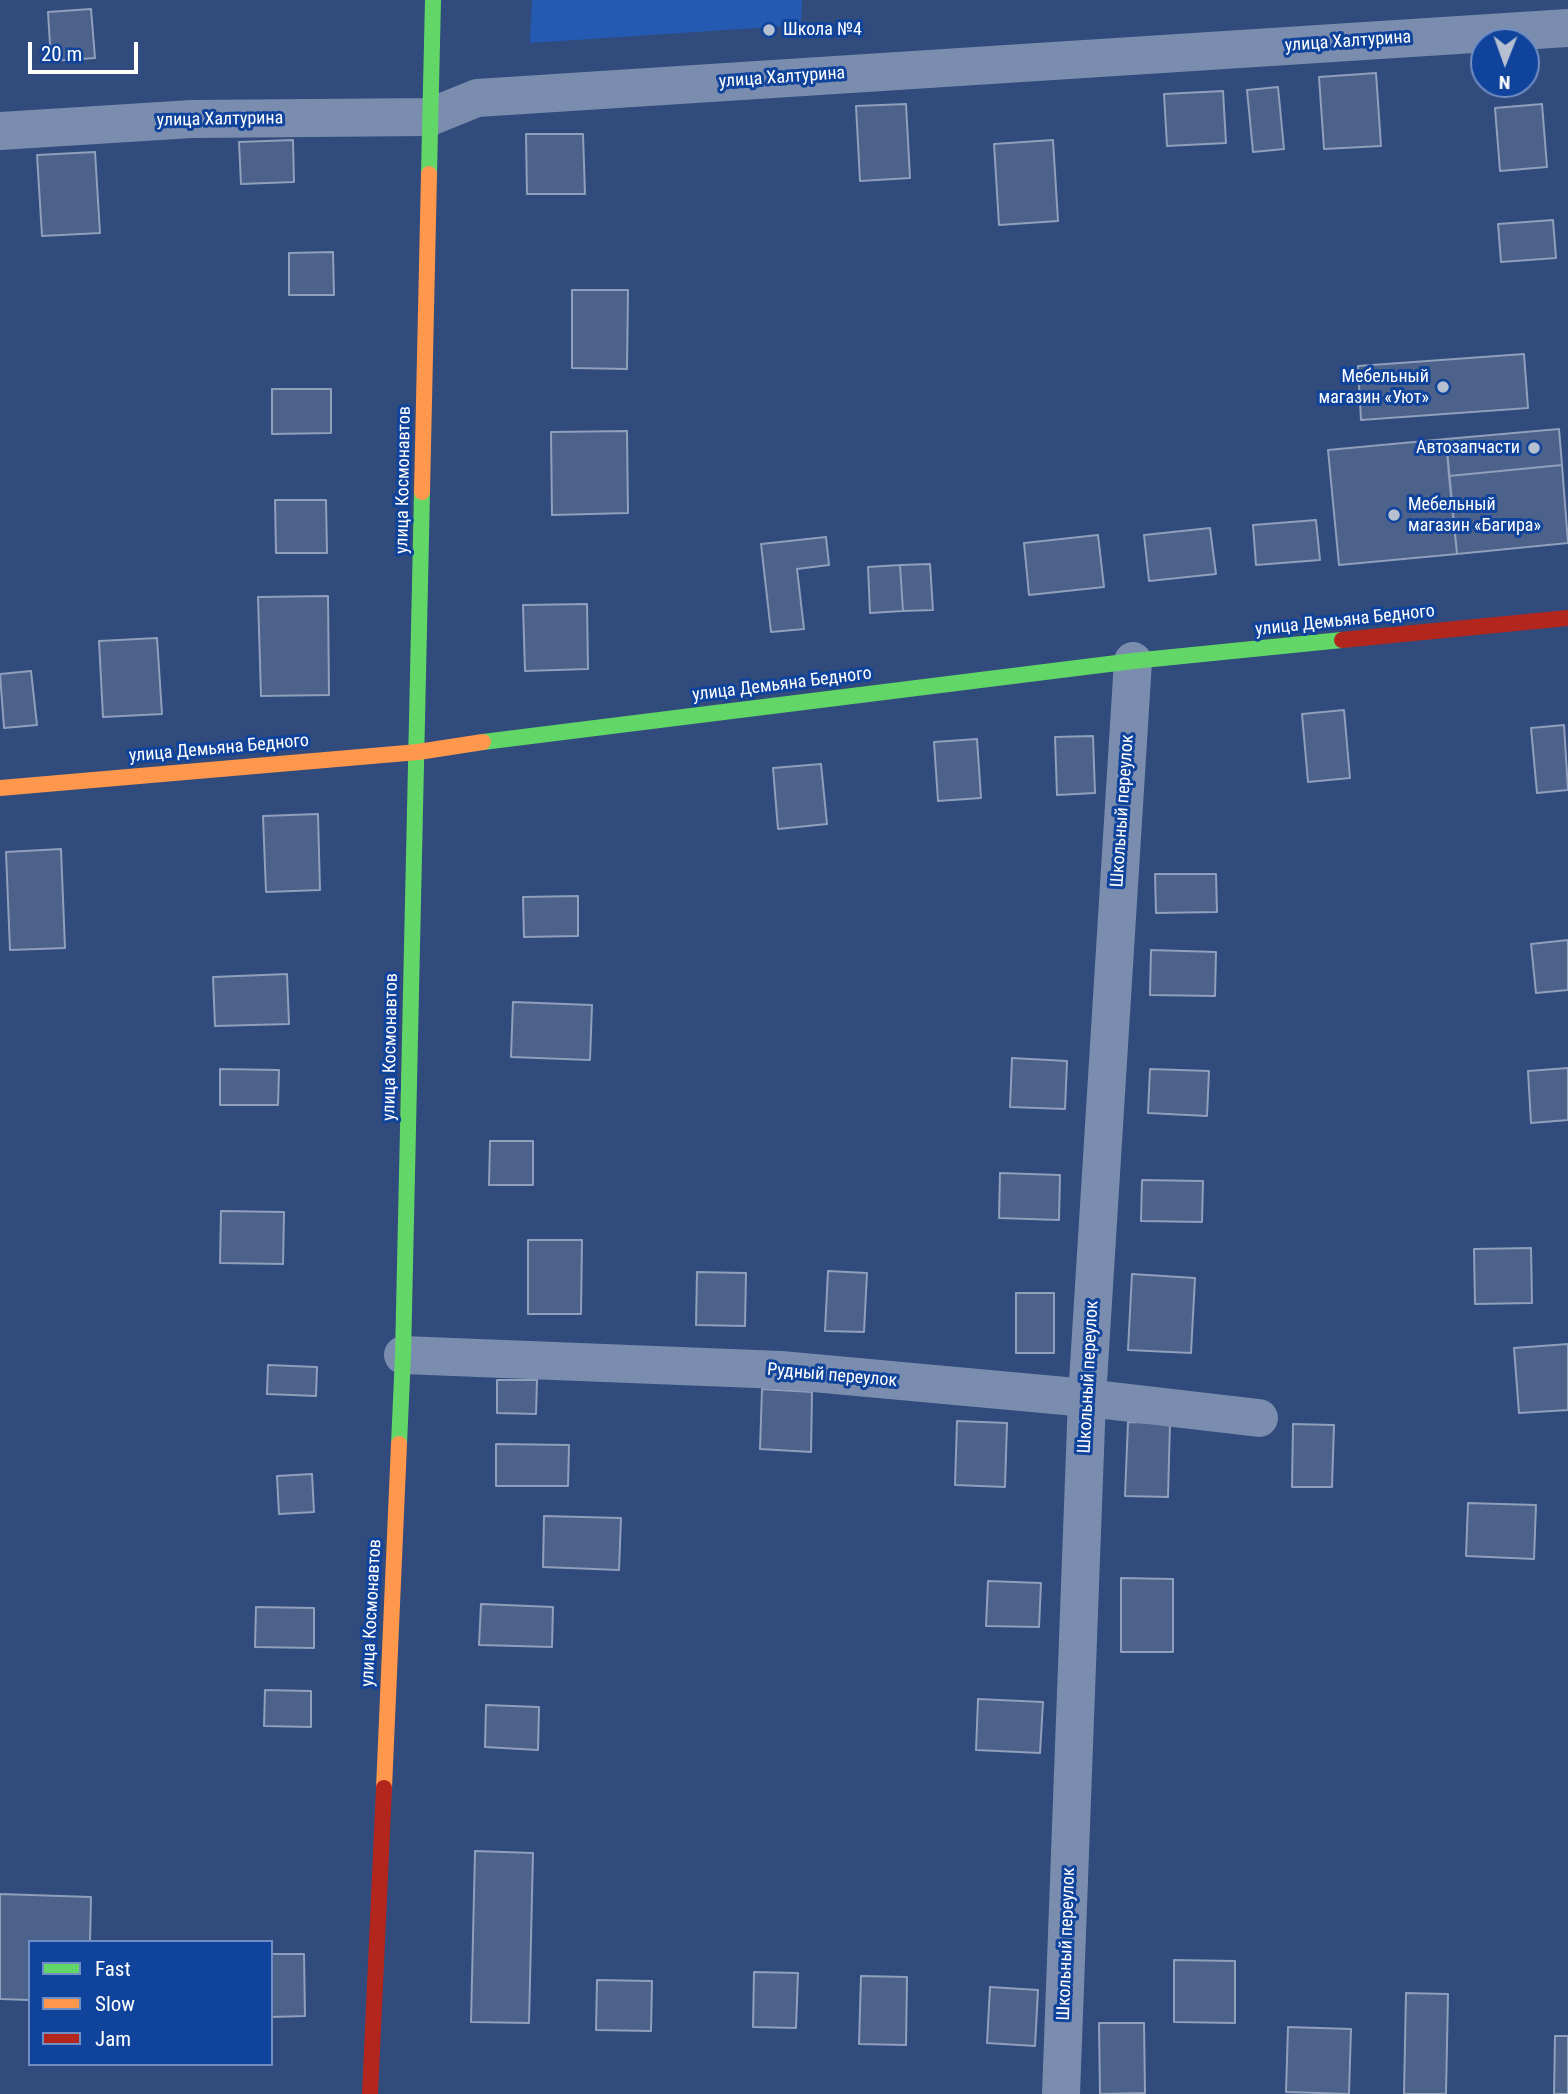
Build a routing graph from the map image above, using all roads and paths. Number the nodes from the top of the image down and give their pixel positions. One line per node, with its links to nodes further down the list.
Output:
1 (433, 0): 3 (street, улица Космонавтов)
2 (1568, 28): 3 (street, улица Халтурина)
3 (430, 117): 4 (street, улица Халтурина); 7 (street, улица Космонавтов)
4 (0, 131)
5 (1568, 618): 6 (street, улица Демьяна Бедного)
6 (1133, 661): 7 (street, улица Демьяна Бедного); 10 (street, Школьный переулок)
7 (418, 752): 8 (street, улица Демьяна Бедного); 9 (street, улица Космонавтов)
8 (0, 788)
9 (403, 1355): 10 (street, Рудный переулок); 12 (street, улица Космонавтов)
10 (1087, 1398): 11 (street, Рудный переулок); 13 (street, Школьный переулок)
11 (1259, 1418)
12 (369, 2094)
13 (1062, 2094)

